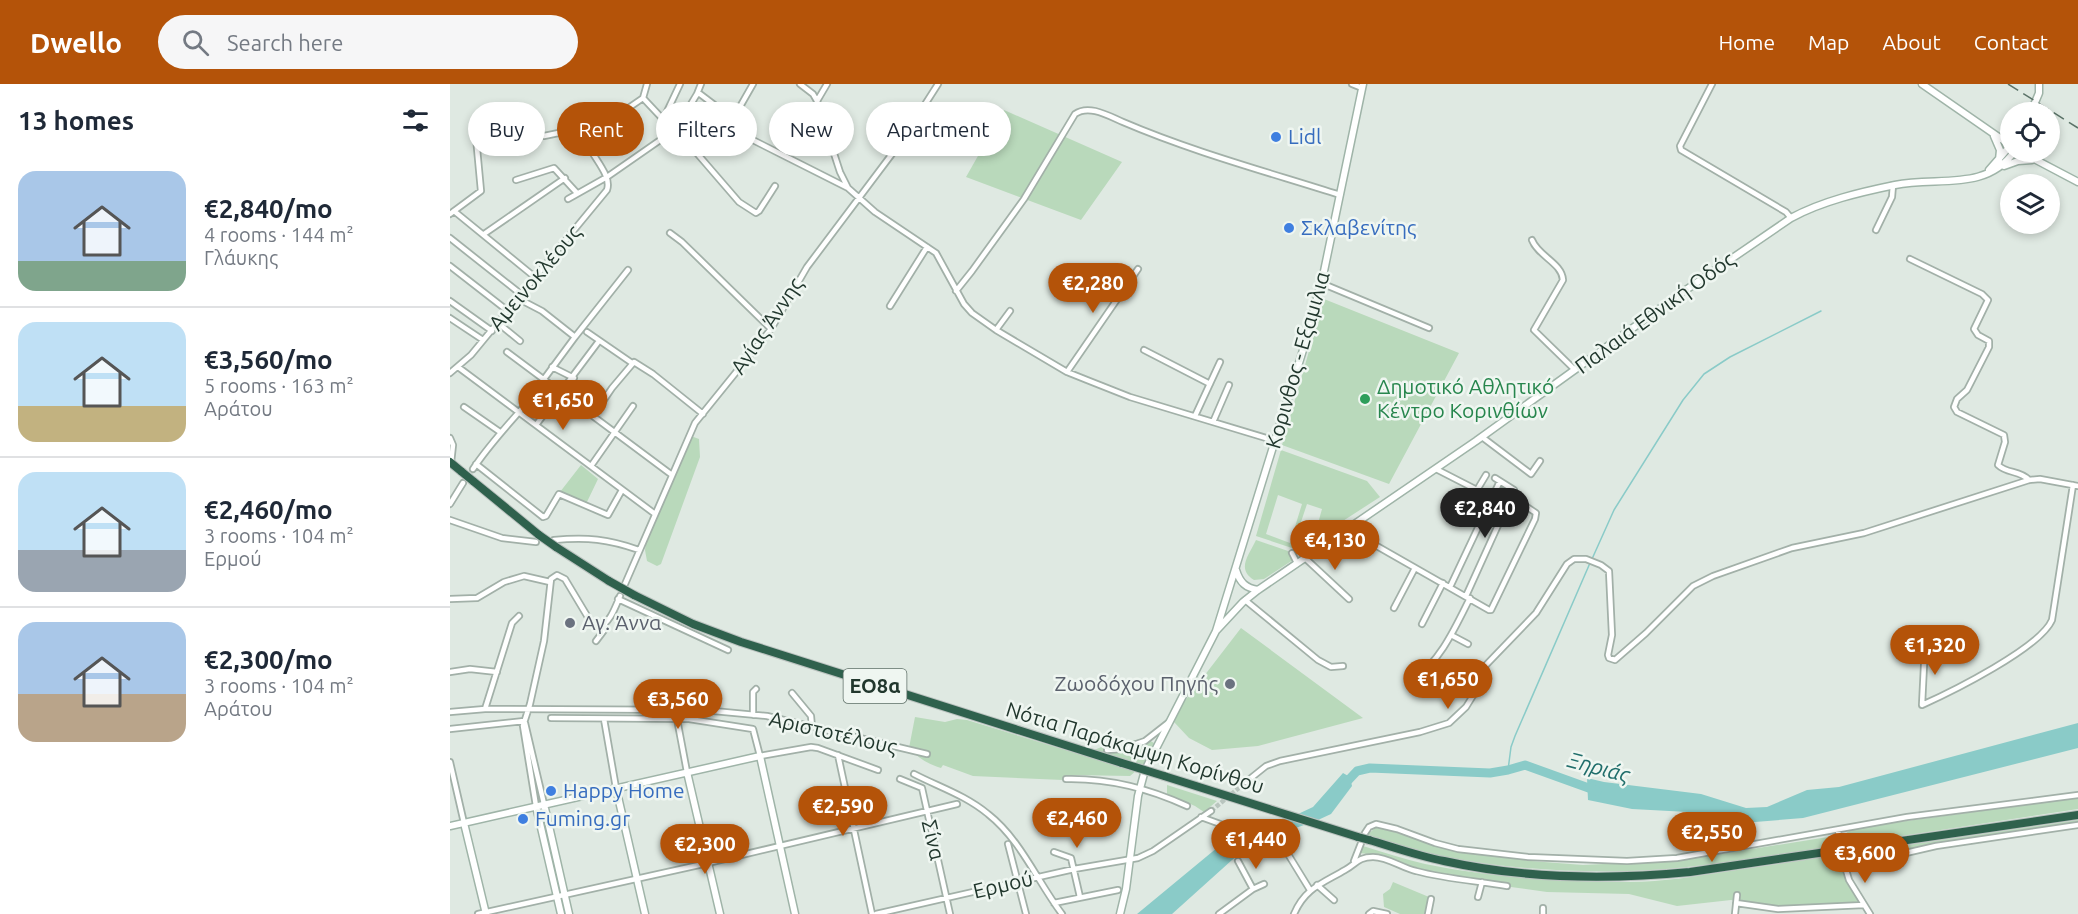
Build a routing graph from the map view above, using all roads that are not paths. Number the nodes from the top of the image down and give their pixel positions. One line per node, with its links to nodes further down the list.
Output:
1 (647, 84): 14 (street)
2 (680, 84): 17 (street)
3 (701, 84): 13 (street)
4 (753, 84): 20 (street)
5 (800, 84): 15 (street)
6 (827, 84): 15 (street)
7 (938, 84): 45 (street, Αγίας Άννης)
8 (1352, 84): 12 (street)
9 (1712, 84): 48 (street)
10 (1922, 84): 23 (street)
11 (2039, 84): 21 (street)
12 (1362, 86): 44 (street, Κορινθος - Εξαμιλια)
13 (697, 94): 18 (street); 19 (street)
14 (643, 98): 16 (street); 22 (street)
15 (817, 101): 42 (street)
16 (637, 102)
17 (672, 102)
18 (692, 102)
19 (711, 102)
20 (743, 102)
21 (2035, 102)
22 (656, 112)
23 (1992, 132): 24 (street); 30 (street)
24 (2000, 138)
25 (757, 142): 42 (street)
26 (656, 143): 36 (street)
27 (478, 156): 47 (street)
28 (594, 156): 36 (street)
29 (698, 156): 41 (street)
30 (1999, 160): 35 (street)
31 (2004, 162): 34 (street, Παλαιά Εθνική Οδός)
32 (2015, 162): 34 (street)
33 (2038, 162): 39 (street)
34 (1998, 168): 35 (street, Παλαιά Εθνική Οδός)
35 (1981, 176): 40 (street, Παλαιά Εθνική Οδός)
36 (607, 177): 43 (street); 59 (street, Αμεινοκλέους)
37 (564, 178): 38 (street); 43 (street); 51 (street)
38 (516, 180)
39 (2078, 182)
40 (1893, 185): 48 (street, Παλαιά Εθνική Οδός); 49 (street)
41 (775, 186)
42 (848, 188): 45 (street)
43 (577, 193): 46 (street)
44 (1340, 195): 60 (street, Κορινθος - Εξαμιλια); 61 (street)
45 (859, 198): 54 (street); 70 (street, Αγίας Άννης)
46 (568, 199)
47 (452, 213): 51 (street)
48 (1791, 218): 84 (street, Παλαιά Εθνική Οδός)
49 (1876, 230)
50 (670, 233): 70 (street)
51 (484, 234): 59 (street)
52 (450, 238): 62 (street)
53 (1532, 240): 84 (street)
54 (927, 247): 61 (street); 64 (street)
55 (1910, 259): 112 (street)
56 (450, 266): 65 (street)
57 (1138, 269): 85 (street)
58 (628, 270): 74 (street)
59 (536, 278): 62 (street, Αμεινοκλέους)
60 (1321, 283): 69 (street); 103 (street, Κορινθος - Εξαμιλια)
61 (956, 291): 71 (street)
62 (520, 297): 65 (street, Αμεινοκλέους); 74 (street)
63 (450, 301): 72 (street)
64 (890, 306)
65 (508, 311): 68 (street, Αμεινοκλέους)
66 (1010, 311): 71 (street)
67 (450, 318): 75 (street)
68 (498, 323): 72 (street, Αμεινοκλέους); 76 (street)
69 (1429, 328)
70 (771, 329): 94 (street, Αγίας Άννης)
71 (996, 330): 85 (street)
72 (492, 331): 75 (street, Αμεινοκλέους)
73 (587, 332): 77 (street)
74 (575, 337): 82 (street)
75 (483, 340): 83 (street, Αμεινοκλέους)
76 (520, 341)
77 (600, 341): 81 (street); 86 (street)
78 (1144, 350): 88 (street)
79 (507, 352): 87 (street)
80 (1220, 362): 88 (street)
81 (632, 363): 94 (street); 95 (street)
82 (552, 367): 86 (street); 87 (street)
83 (453, 369): 93 (street)
84 (1575, 370): 101 (street, Παλαιά Εθνική Οδός)
85 (1067, 372): 96 (street)
86 (574, 378): 90 (street)
87 (544, 380): 90 (street); 93 (street)
88 (1210, 384): 96 (street)
89 (1229, 385): 97 (street)
90 (562, 393): 95 (street); 98 (street)
91 (633, 406): 100 (street)
92 (464, 407): 99 (street)
93 (520, 413): 98 (street); 99 (street)
94 (703, 414): 110 (street, Αγίας Άννης)
95 (593, 416): 100 (street)
96 (1195, 416): 97 (street)
97 (1213, 422): 103 (street)
98 (536, 425): 107 (street)
99 (500, 432): 106 (street)
100 (615, 432): 107 (street); 110 (street)
101 (1482, 437): 104 (street); 109 (street, Παλαιά Εθνική Οδός)
102 (450, 438): 105 (street)
103 (1276, 441): 128 (street, Κορινθος - Εξαμιλια)
104 (1540, 461)
105 (450, 462): 121 (highway, Νότια Παράκαμψη Κορίνθου / ΕΟ8α, bridge)
106 (476, 464): 108 (street); 115 (street)
107 (591, 466): 115 (street)
108 (473, 469)
109 (1436, 469): 111 (street); 120 (street, Παλαιά Εθνική Οδός)
110 (672, 475): 118 (street, Αγίας Άννης)
111 (1486, 475)
112 (2029, 480): 114 (street); 175 (street)
113 (463, 483): 116 (street)
114 (2075, 485): 146 (street)
115 (622, 490): 118 (street)
116 (450, 504)
117 (1527, 507): 134 (street)
118 (655, 514): 123 (street, Αγίας Άννης)
119 (450, 520): 121 (street)
120 (1347, 530): 125 (street, Παλαιά Εθνική Οδός); 127 (street)
121 (538, 538): 122 (highway, Νότια Παράκαμψη Κορίνθου / ΕΟ8α, bridge)
122 (555, 544): 123 (street); 185 (highway, Νότια Παράκαμψη Κορίνθου / ΕΟ8α, bridge)
123 (639, 550): 131 (street, Αγίας Άννης)
124 (1292, 553): 126 (street)
125 (1305, 558): 126 (street, Παλαιά Εθνική Οδός); 136 (street)
126 (1297, 563): 133 (street, Παλαιά Εθνική Οδός)
127 (1415, 568): 130 (street); 138 (street)
128 (1235, 569): 133 (street); 142 (street, Κορινθος - Εξαμιλια)
129 (550, 582): 135 (street); 140 (street); 155 (street)
130 (1443, 583): 132 (street); 141 (street)
131 (625, 584)
132 (1450, 587): 134 (street); 134 (street)
133 (1258, 590): 137 (street, Παλαιά Εθνική Οδός)
134 (1468, 597): 143 (street)
135 (450, 599)
136 (1349, 599)
137 (1245, 600): 142 (street, Παλαιά Εθνική Οδός); 148 (street)
138 (1394, 608)
139 (519, 616): 150 (street)
140 (605, 624): 144 (street); 147 (street)
141 (1422, 624)
142 (1216, 631): 162 (street)
143 (1451, 634): 145 (street); 151 (street)
144 (596, 640)
145 (1468, 644)
146 (1925, 645)
147 (728, 650)
148 (1343, 666)
149 (450, 672): 150 (street)
150 (497, 672): 154 (street)
151 (1412, 681)
152 (756, 688): 157 (street)
153 (792, 693): 163 (street)
154 (485, 709): 155 (street, Αριστοτέλους); 156 (street, Αριστοτέλους)
155 (528, 710): 157 (street, Αριστοτέλους); 161 (street)
156 (450, 712)
157 (753, 715): 163 (street, Αριστοτέλους)
158 (551, 718): 159 (street)
159 (604, 718): 160 (street); 177 (street)
160 (677, 719): 168 (street); 171 (street)
161 (524, 721): 164 (street); 179 (street); 181 (street)
162 (1168, 723): 165 (street); 176 (street)
163 (812, 727): 166 (street, Αριστοτέλους)
164 (450, 729)
165 (1107, 750)
166 (927, 754)
167 (838, 755): 168 (street); 170 (street); 191 (street)
168 (760, 756): 171 (street); 195 (street)
169 (450, 762): 187 (street)
170 (878, 771)
171 (687, 772): 177 (street); 202 (street)
172 (914, 774): 206 (street)
173 (900, 779): 184 (street, Σίνα)
174 (1066, 779): 176 (street)
175 (1245, 782)
176 (1140, 787): 182 (street); 198 (street)
177 (616, 788): 179 (street); 205 (street)
178 (2078, 795): 192 (street)
179 (544, 804): 181 (street); 215 (street)
180 (957, 804): 184 (street)
181 (536, 806): 187 (street); 217 (street)
182 (1188, 806)
183 (1211, 810): 186 (street, Ερμού)
184 (927, 813): 191 (street); 220 (street, Σίνα)
185 (2078, 815)
186 (1201, 818): 188 (street); 198 (street, Ερμού)
187 (464, 823): 190 (street); 226 (street)
188 (1223, 825)
189 (2078, 825): 203 (street)
190 (450, 826)
191 (853, 830): 195 (street); 233 (street)
192 (1838, 830): 194 (street); 201 (street)
193 (1008, 844): 207 (street)
194 (1840, 845)
195 (780, 846): 202 (street); 232 (street)
196 (1283, 846): 214 (street)
197 (1054, 852): 204 (street)
198 (1130, 859): 204 (street, Ερμού); 237 (street)
199 (1843, 860): 203 (street)
200 (1238, 861): 212 (street)
201 (1354, 861): 208 (street); 210 (street)
202 (708, 863): 205 (street); 231 (street)
203 (1845, 867): 225 (street)
204 (1074, 869): 206 (street, Ερμού); 218 (street)
205 (637, 878): 215 (street); 230 (street)
206 (1038, 878): 207 (street, Ερμού); 223 (street)
207 (1018, 882): 220 (street, Ερμού); 235 (street)
208 (1482, 882): 211 (street); 219 (street)
209 (1264, 884): 212 (street)
210 (1317, 885): 214 (street); 222 (street)
211 (1507, 886)
212 (1252, 889): 238 (street)
213 (1118, 890): 218 (street)
214 (1311, 890): 239 (street)
215 (565, 895): 217 (street); 229 (street)
216 (1737, 895): 224 (street)
217 (557, 897): 226 (street); 228 (street)
218 (1080, 897): 223 (street)
219 (1479, 897)
220 (946, 898): 233 (street, Ερμού); 234 (street, Σίνα)
221 (1431, 898): 242 (street)
222 (1334, 900)
223 (1054, 903): 236 (street)
224 (1736, 903): 225 (street); 243 (street)
225 (1864, 905): 244 (street)
226 (486, 913): 227 (street)
227 (478, 914)
228 (561, 914)
229 (569, 914)
230 (645, 914)
231 (720, 914)
232 (795, 914)
233 (874, 914)
234 (950, 914)
235 (1026, 914)
236 (1062, 914)
237 (1120, 914)
238 (1220, 914)
239 (1294, 914)
240 (1369, 914): 241 (street)
241 (1387, 914)
242 (1428, 914)
243 (1735, 914)
244 (1870, 914)

